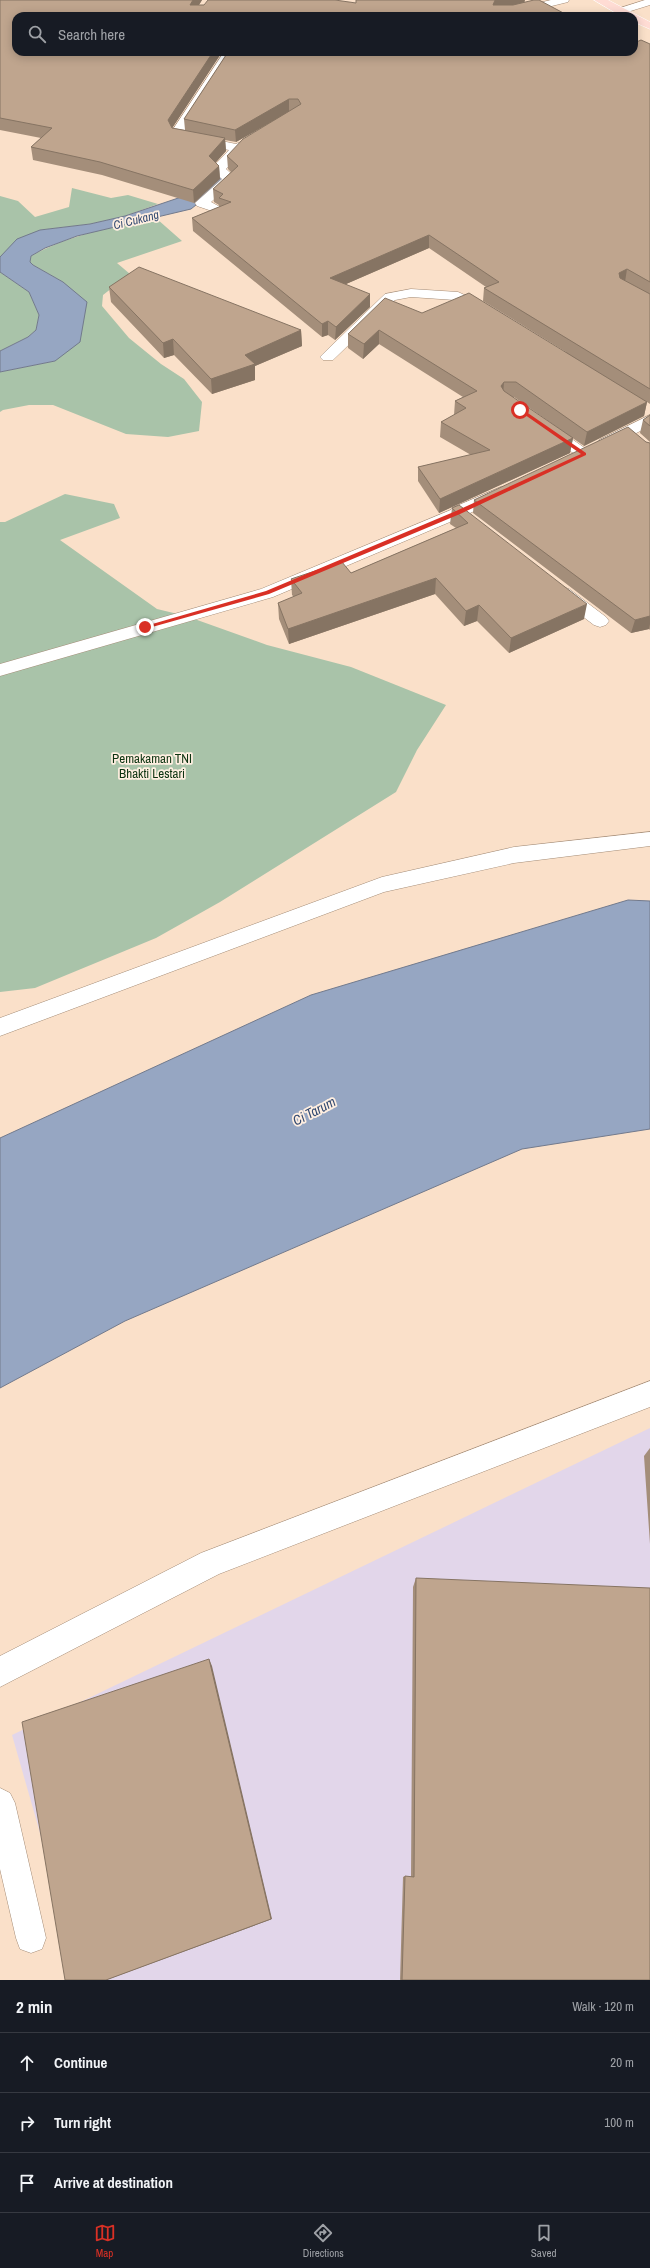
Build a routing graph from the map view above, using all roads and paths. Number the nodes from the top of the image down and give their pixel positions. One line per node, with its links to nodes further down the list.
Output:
1 (564, 0): 4 (lane)
2 (600, 0): 5 (main road)
3 (650, 2): 6 (lane)
4 (514, 12)
5 (621, 12)
6 (629, 12)
7 (638, 20): 8 (main road)
8 (650, 26)
9 (227, 56): 11 (street)
10 (257, 137): 11 (street)
11 (238, 148): 12 (street)
12 (215, 208)
13 (498, 317): 14 (street)
14 (328, 357)
15 (648, 413): 17 (street)
16 (533, 419): 17 (lane)
17 (577, 457)
18 (514, 486): 19 (street)
19 (458, 512): 20 (street); 23 (lane)
20 (489, 536)
21 (550, 583): 22 (street)
22 (600, 621)
23 (0, 670)
24 (650, 840): 25 (lane)
25 (0, 1027)
26 (650, 1394): 27 (street)
27 (0, 1672)
28 (0, 1802): 29 (lane)
29 (31, 1938)

